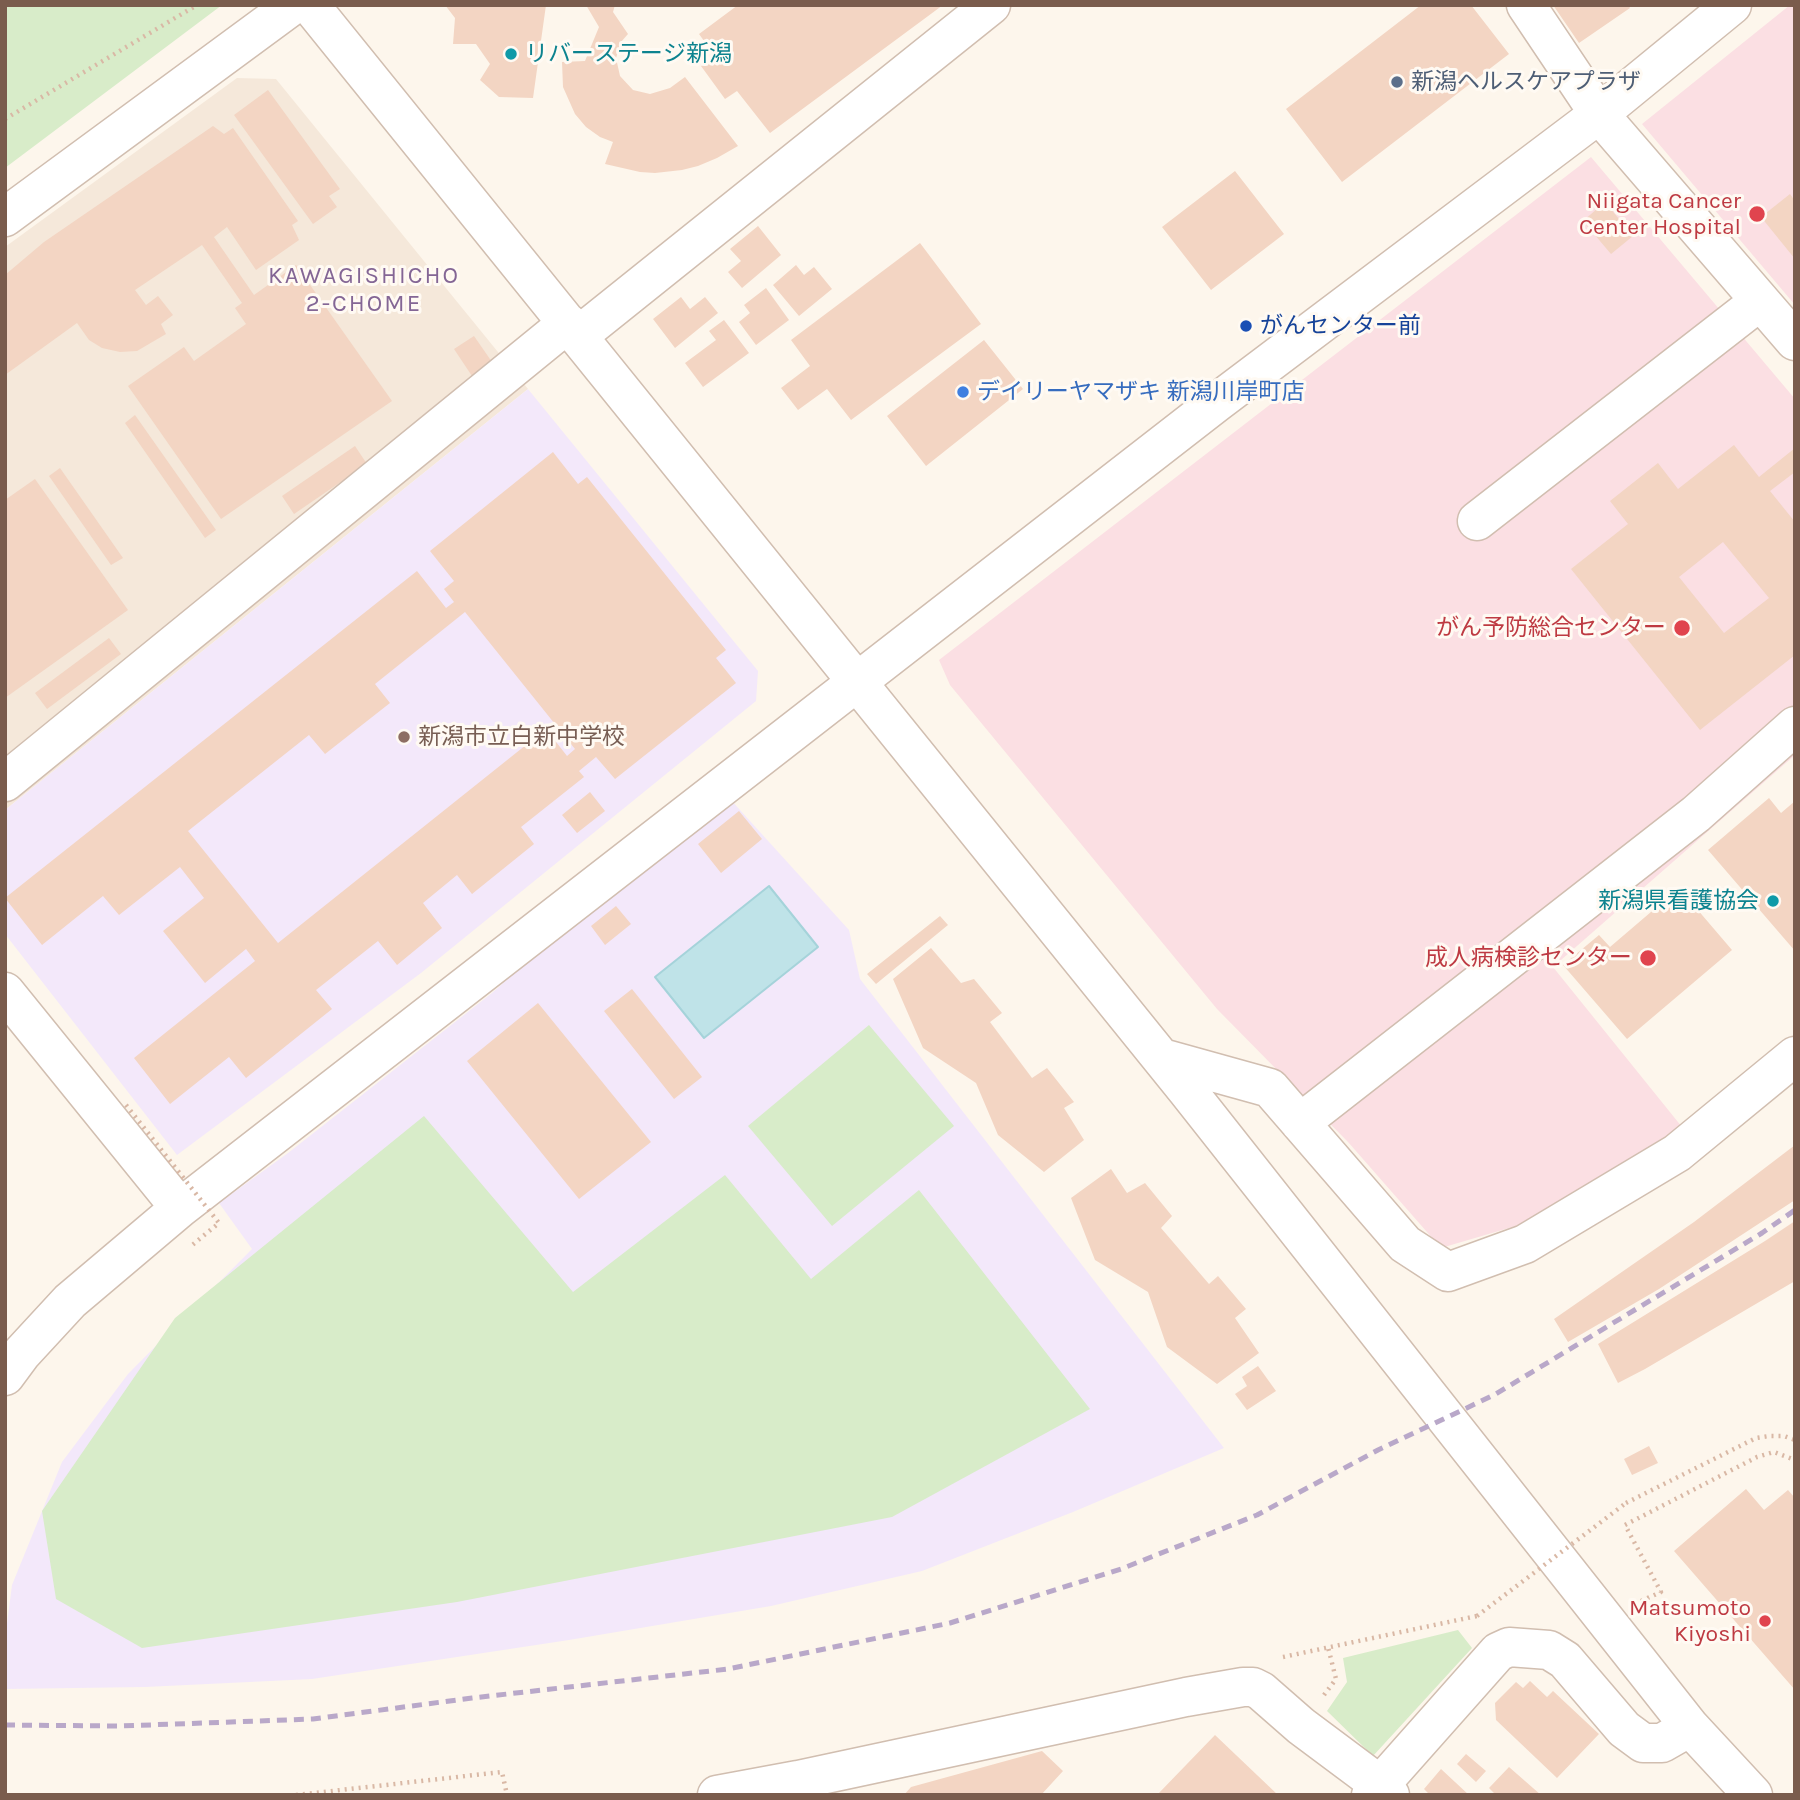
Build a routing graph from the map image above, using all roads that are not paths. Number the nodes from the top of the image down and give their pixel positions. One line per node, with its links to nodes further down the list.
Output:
1 (293, 5): 7 (street)
2 (310, 5): 9 (street)
3 (991, 5): 9 (street)
4 (1526, 5): 6 (street)
5 (1732, 5): 6 (street)
6 (1599, 114): 8 (street); 12 (street)
7 (5, 217)
8 (1760, 301): 10 (street); 11 (street)
9 (573, 329): 12 (street); 14 (street)
10 (1795, 341)
11 (1477, 521)
12 (858, 681): 17 (street); 19 (street)
13 (1795, 726): 18 (street)
14 (5, 782)
15 (5, 992): 19 (street)
16 (1795, 1056): 18 (street)
17 (1162, 1059): 18 (street); 21 (street)
18 (1300, 1123)
19 (180, 1208): 20 (street)
20 (5, 1376)
21 (1690, 1727): 23 (street); 25 (street)
22 (807, 1788): 23 (street); 24 (street)
23 (1380, 1792)
24 (716, 1795)
25 (1753, 1795)

